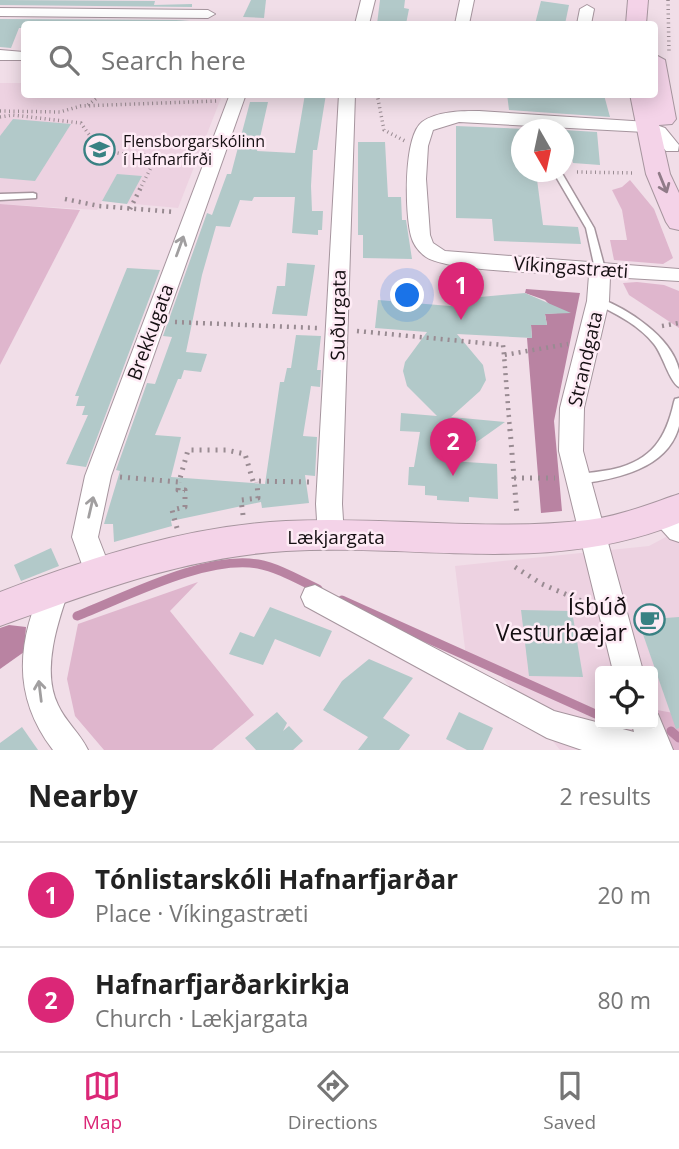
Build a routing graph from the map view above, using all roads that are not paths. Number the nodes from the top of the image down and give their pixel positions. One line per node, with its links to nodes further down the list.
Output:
1 (368, 0): 8 (street)
2 (467, 0): 9 (street)
3 (639, 0): 11 (main road)
4 (654, 0): 12 (main road)
5 (587, 9): 10 (street)
6 (0, 12): 7 (street)
7 (208, 13)
8 (363, 21)
9 (463, 21)
10 (585, 21)
11 (636, 21)
12 (652, 21)
13 (0, 55): 14 (street)
14 (21, 56)
15 (658, 84): 20 (main road)
16 (232, 98): 34 (street, Brekkugata, one-way to 16)
17 (347, 98): 33 (street, Suðurgata)
18 (642, 98): 19 (main road)
19 (648, 127): 20 (street); 24 (main road, one-way to 24); 25 (street, Víkingastræti)
20 (676, 157)
21 (563, 182): 25 (lane, Strandgata)
22 (33, 196): 23 (lane)
23 (0, 197)
24 (679, 222)
25 (600, 269): 26 (street, Víkingastræti); 27 (street, Strandgata)
26 (679, 275)
27 (598, 301): 28 (lane); 30 (street, Strandgata)
28 (679, 383)
29 (679, 402): 30 (lane)
30 (579, 479): 32 (street, Strandgata)
31 (674, 519): 32 (main road, Lækjargata)
32 (591, 535): 33 (main road, Lækjargata); 38 (street, Strandgata)
33 (331, 536): 34 (main road, Lækjargata)
34 (98, 573): 35 (main road, Lækjargata)
35 (56, 587): 37 (main road, Lækjargata); 40 (street, one-way to 35)
36 (315, 597): 41 (street)
37 (0, 610)
38 (627, 666)
39 (649, 729): 42 (street)
40 (72, 750)
41 (647, 750)
42 (657, 750)

